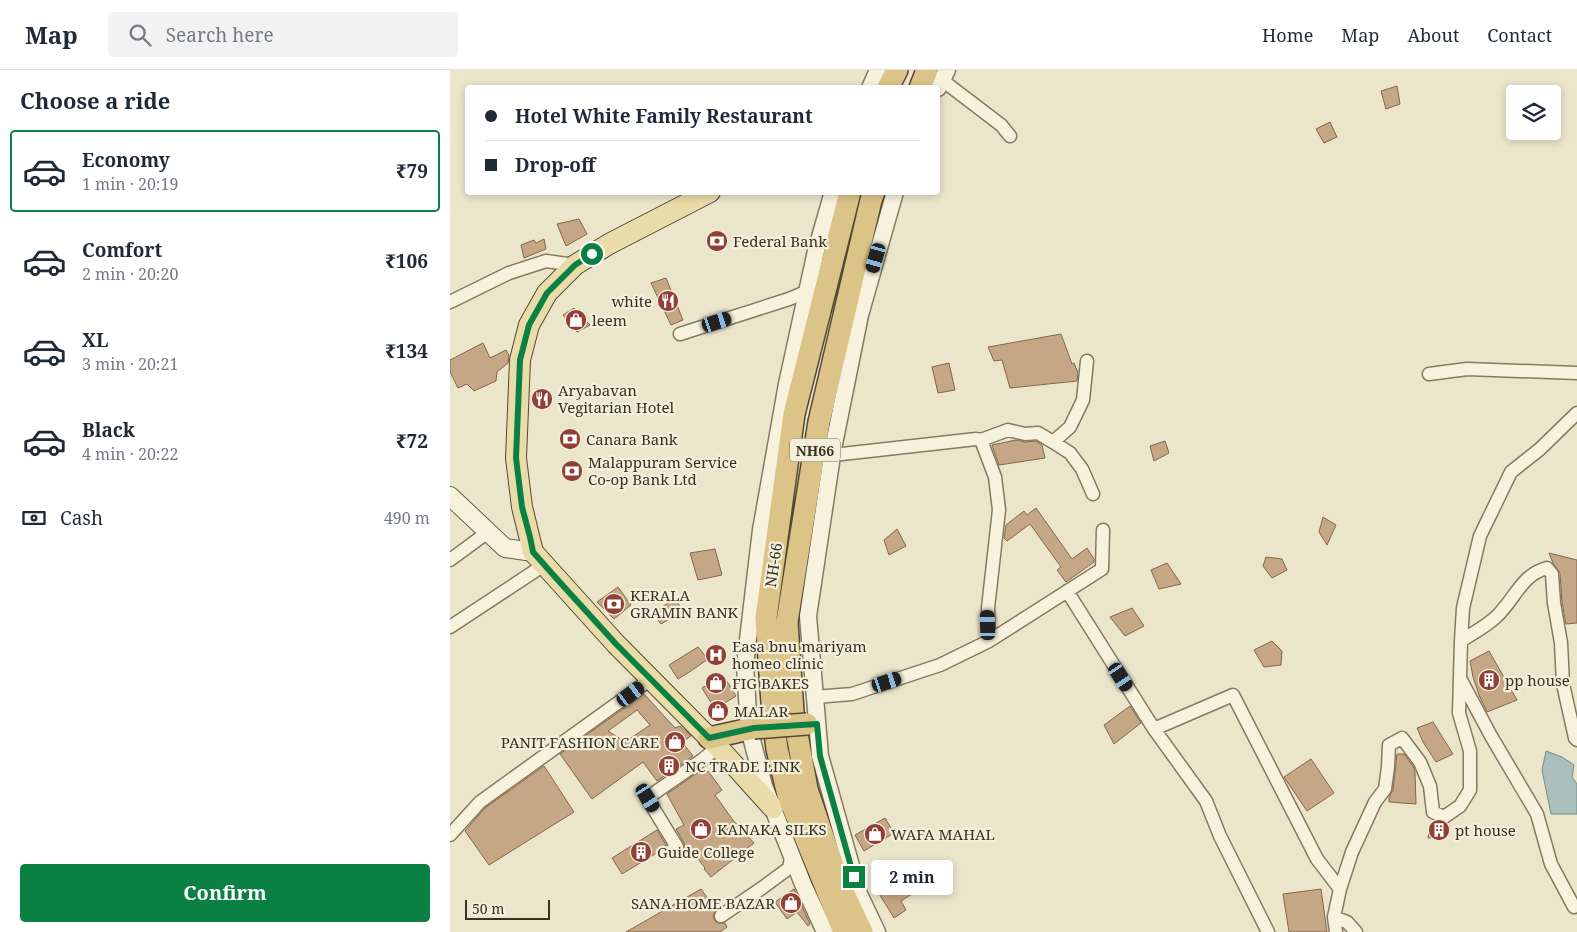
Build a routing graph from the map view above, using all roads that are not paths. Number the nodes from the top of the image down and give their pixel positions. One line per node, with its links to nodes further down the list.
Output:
1 (878, 70): 4 (street)
2 (897, 70): 5 (highway)
3 (938, 77): 6 (highway); 7 (street)
4 (871, 85)
5 (890, 85)
6 (925, 85)
7 (1010, 136)
8 (704, 195): 13 (main road)
9 (832, 195): 14 (street, NH66)
10 (849, 195): 51 (highway, NH-66)
11 (873, 195): 37 (highway, NH66)
12 (894, 195): 23 (street, NH66)
13 (575, 265): 15 (street); 28 (main road)
14 (808, 291): 16 (street); 39 (street, NH66)
15 (450, 302)
16 (680, 334)
17 (1087, 361): 22 (street)
18 (1577, 372): 19 (street)
19 (1428, 374)
20 (1577, 412): 33 (street)
21 (981, 440): 22 (street); 23 (street); 32 (street)
22 (1053, 442): 24 (street)
23 (833, 454): 36 (street, NH66)
24 (1094, 494)
25 (450, 496): 27 (main road)
26 (1103, 530): 30 (street)
27 (488, 532): 28 (main road); 29 (street)
28 (539, 558): 31 (street); 35 (main road)
29 (450, 560)
30 (1067, 591): 32 (street); 38 (street)
31 (450, 627)
32 (989, 641): 36 (street)
33 (1461, 642): 34 (street); 40 (street)
34 (1460, 678): 46 (street); 47 (street)
35 (651, 679): 41 (main road); 43 (street)
36 (815, 697): 37 (street, NH66)
37 (806, 720): 39 (highway, bridge); 52 (highway, NH66); 53 (street, NH66)
38 (1154, 728): 46 (street); 54 (street)
39 (752, 729): 41 (highway); 42 (street, NH66)
40 (1577, 740)
41 (713, 742): 42 (main road); 44 (street)
42 (773, 808): 45 (street, NH66)
43 (450, 835)
44 (671, 851)
45 (792, 854): 48 (street); 50 (street, NH66)
46 (1340, 889): 49 (street)
47 (1574, 907)
48 (721, 916)
49 (1334, 917): 55 (street); 56 (street)
50 (825, 932)
51 (844, 932)
52 (862, 932)
53 (877, 932)
54 (1268, 932)
55 (1336, 932)
56 (1356, 932)

